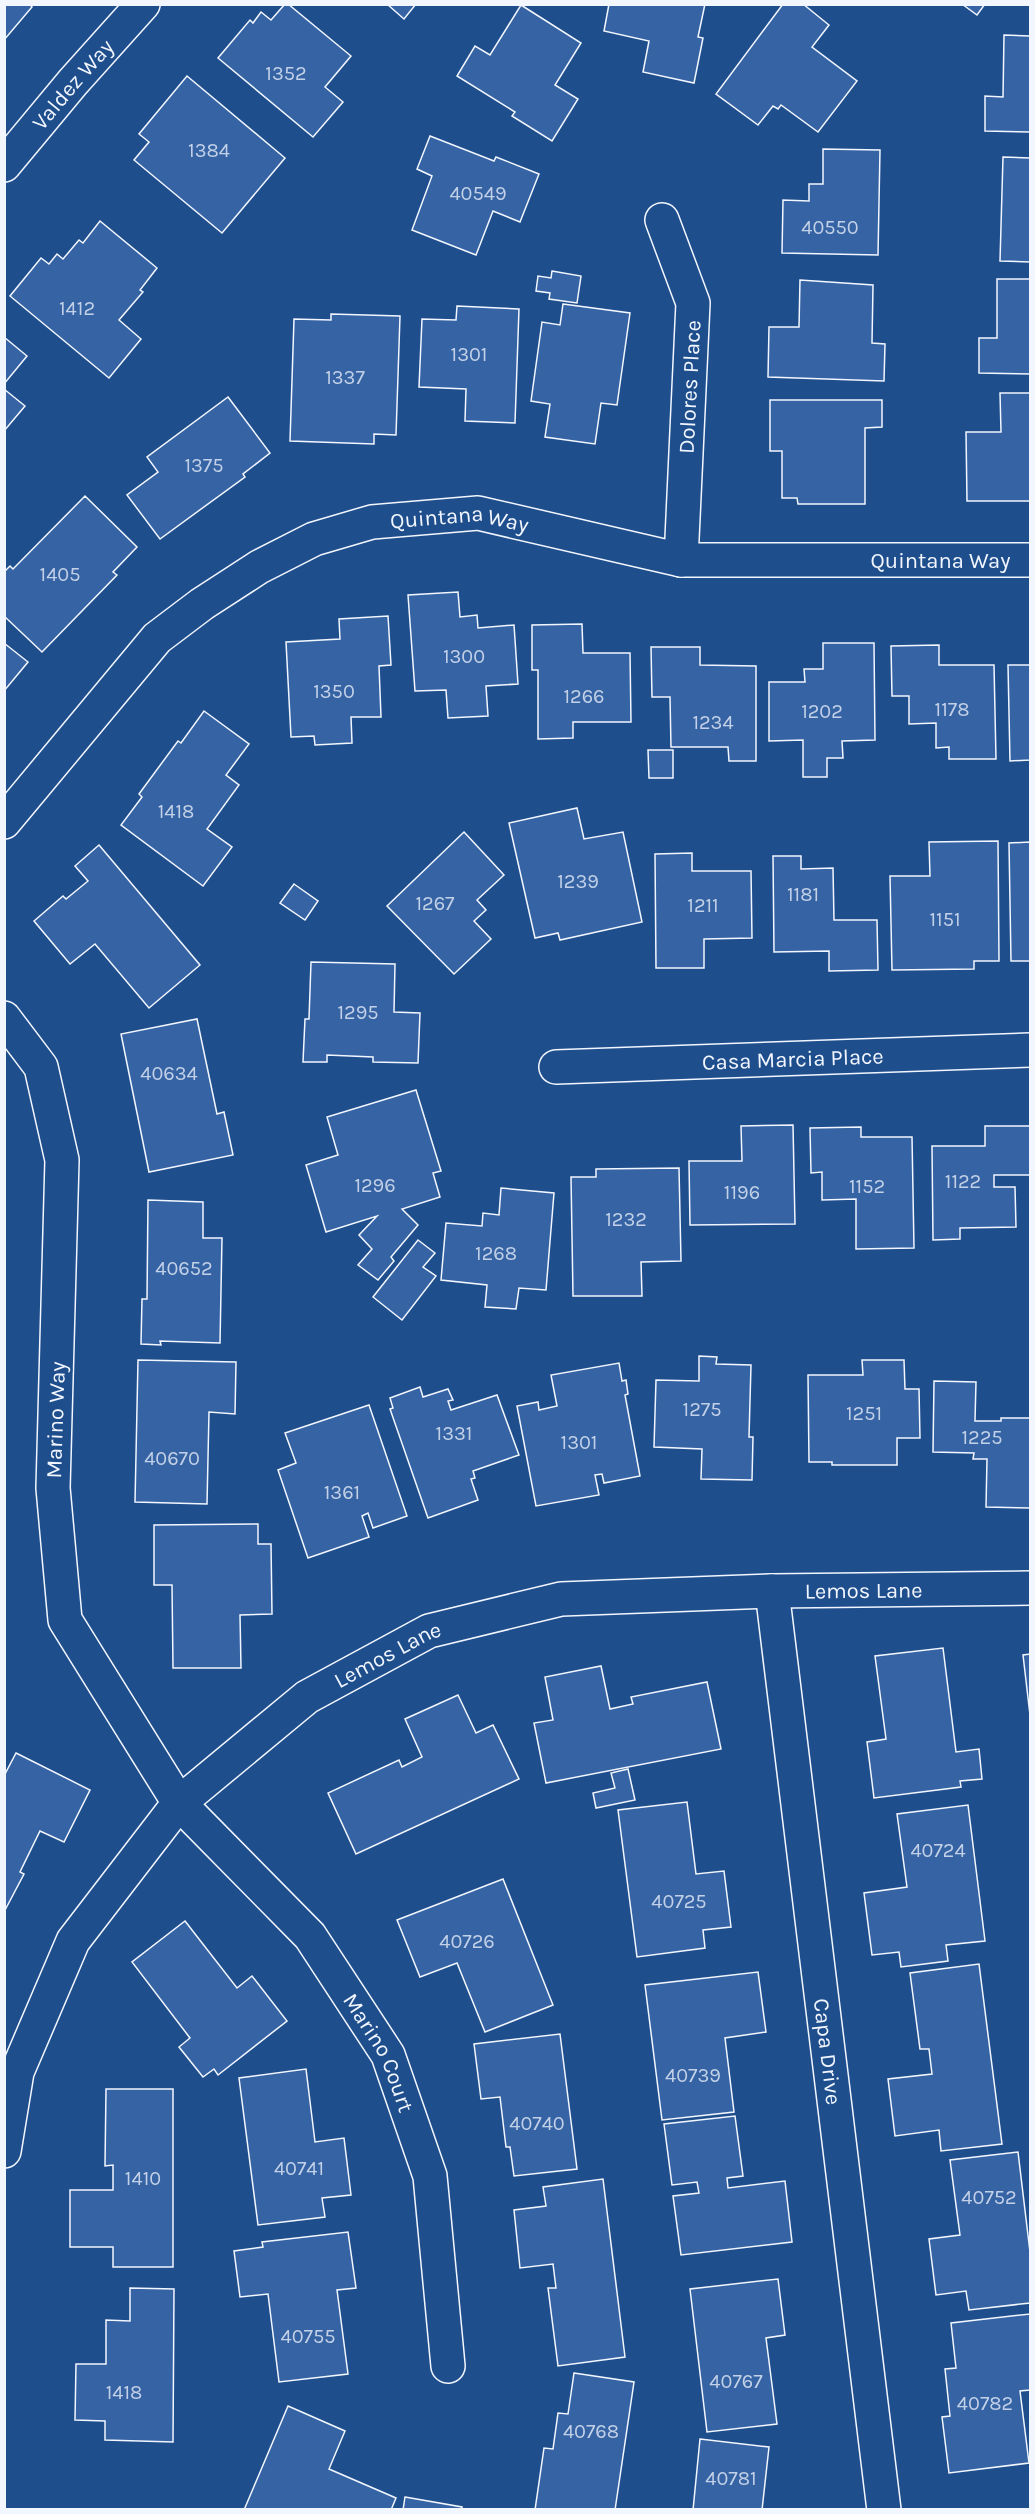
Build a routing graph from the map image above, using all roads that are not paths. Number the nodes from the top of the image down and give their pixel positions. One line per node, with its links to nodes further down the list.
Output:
1 (143, 4): 2 (street, Valdez Way)
2 (4, 165)
3 (662, 220): 4 (street, Dolores Place)
4 (681, 560): 5 (street, Quintana Way); 6 (street, Quintana Way)
5 (1030, 560)
6 (4, 822)
7 (4, 1018): 12 (street, Marino Way)
8 (1030, 1050): 9 (street, Casa Marcia Place)
9 (556, 1067)
10 (1030, 1588): 11 (street, Lemos Lane)
11 (772, 1591): 12 (street, Lemos Lane); 15 (street, Capa Drive)
12 (179, 1803): 13 (street, Lemos Lane); 14 (street, Marino Court)
13 (4, 2151)
14 (448, 2366)
15 (884, 2510)

